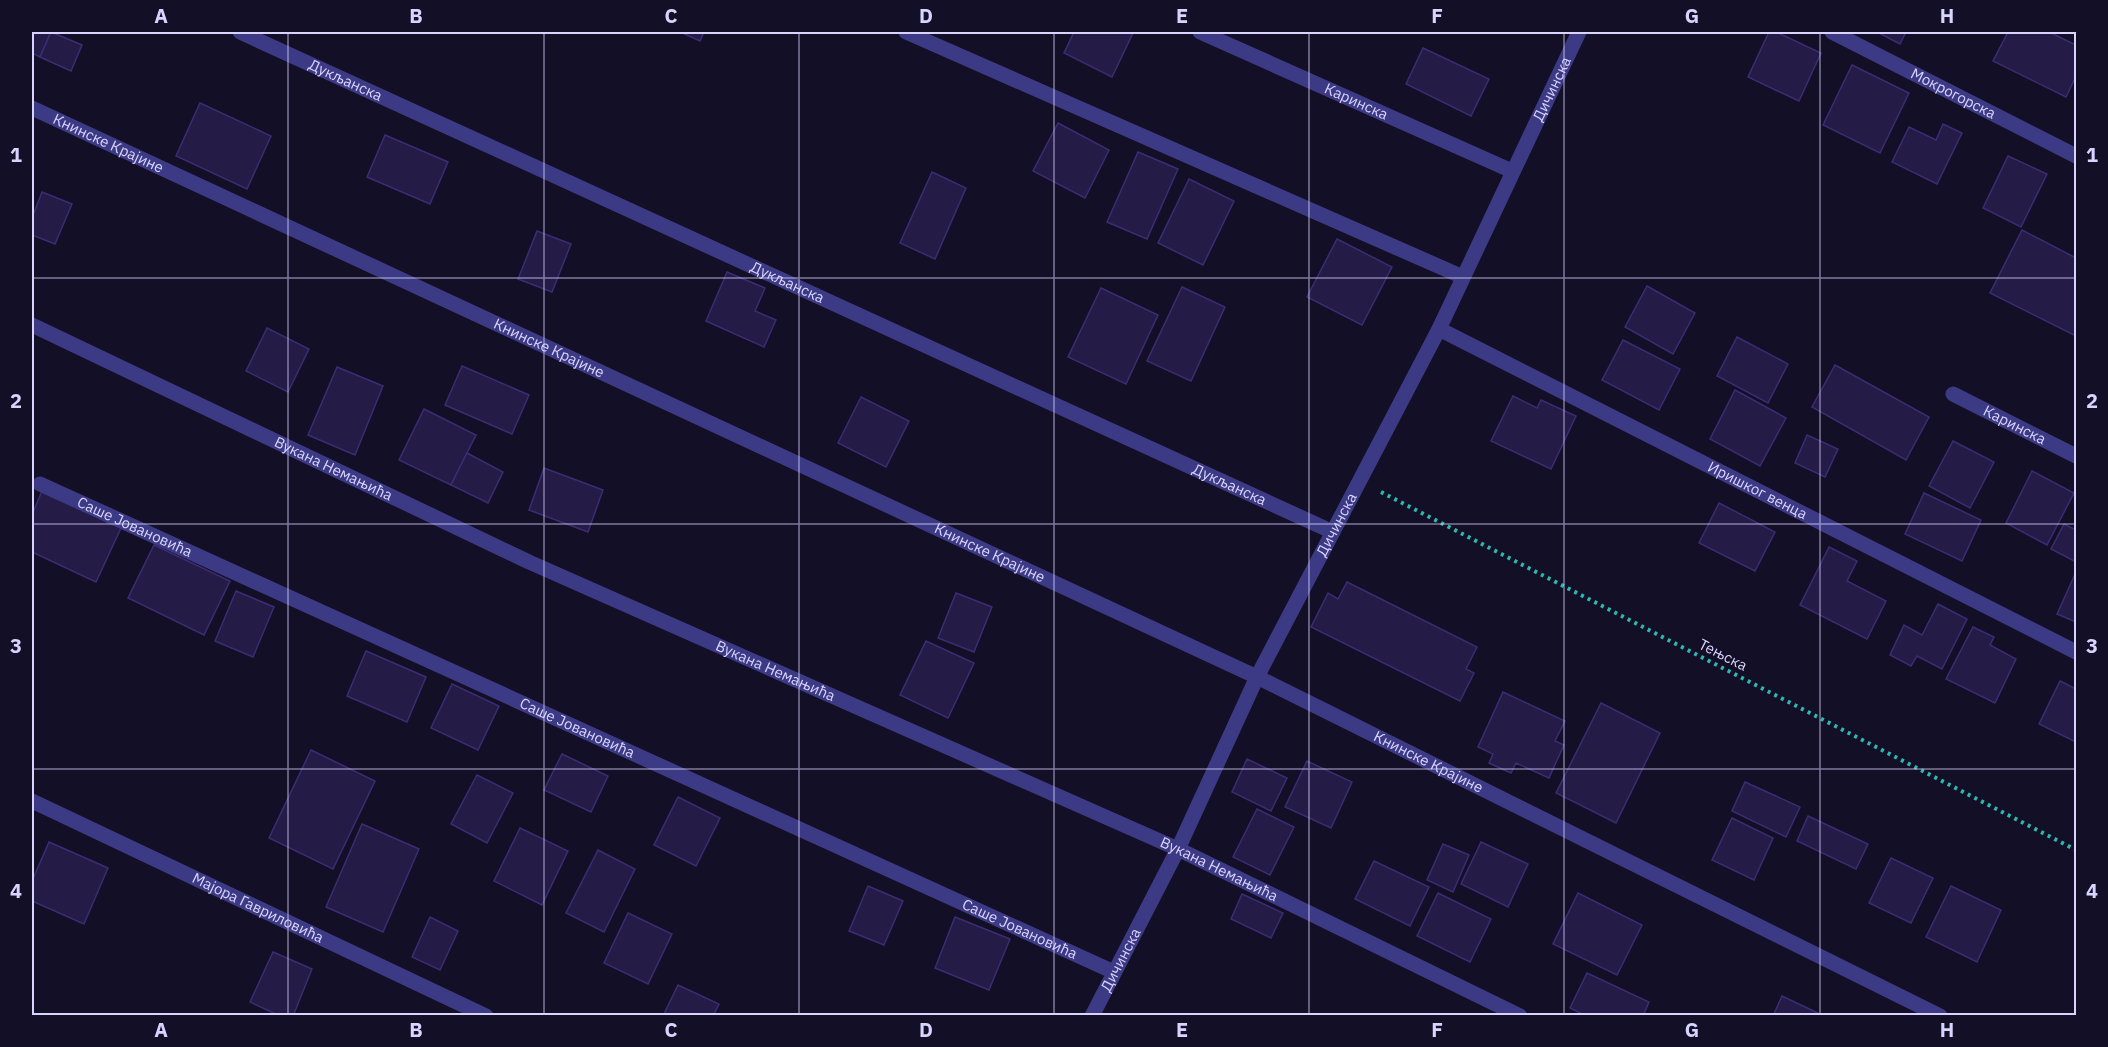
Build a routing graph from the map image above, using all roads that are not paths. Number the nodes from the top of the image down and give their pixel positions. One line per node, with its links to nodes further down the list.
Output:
1 (240, 32): 15 (street, Дукљанска)
2 (906, 32): 9 (street)
3 (1200, 32): 8 (street, Каринска)
4 (1579, 32): 8 (street, Дичинска)
5 (1832, 32): 7 (street, Мокрогорска)
6 (32, 108): 17 (street, Книнске Крајине)
7 (2076, 156)
8 (1512, 171): 9 (street, Дичинска)
9 (1462, 277): 11 (street, Дичинска)
10 (32, 326): 19 (street, Вукана Немањића)
11 (1439, 329): 15 (street, Дичинска); 16 (street, Иришког венца)
12 (1953, 394): 13 (street, Каринска)
13 (2076, 456)
14 (40, 484): 20 (street, Саше Јовановића)
15 (1333, 532): 17 (street, Дичинска)
16 (2076, 652)
17 (1257, 677): 19 (street, Дичинска); 24 (street, Книнске Крајине)
18 (32, 801): 21 (street, Мајора Гавриловића)
19 (1178, 849): 20 (street, Дичинска); 23 (street, Вукана Немањића)
20 (1114, 972): 22 (street, Дичинска)
21 (486, 1016)
22 (1092, 1016)
23 (1520, 1016)
24 (1940, 1016)

